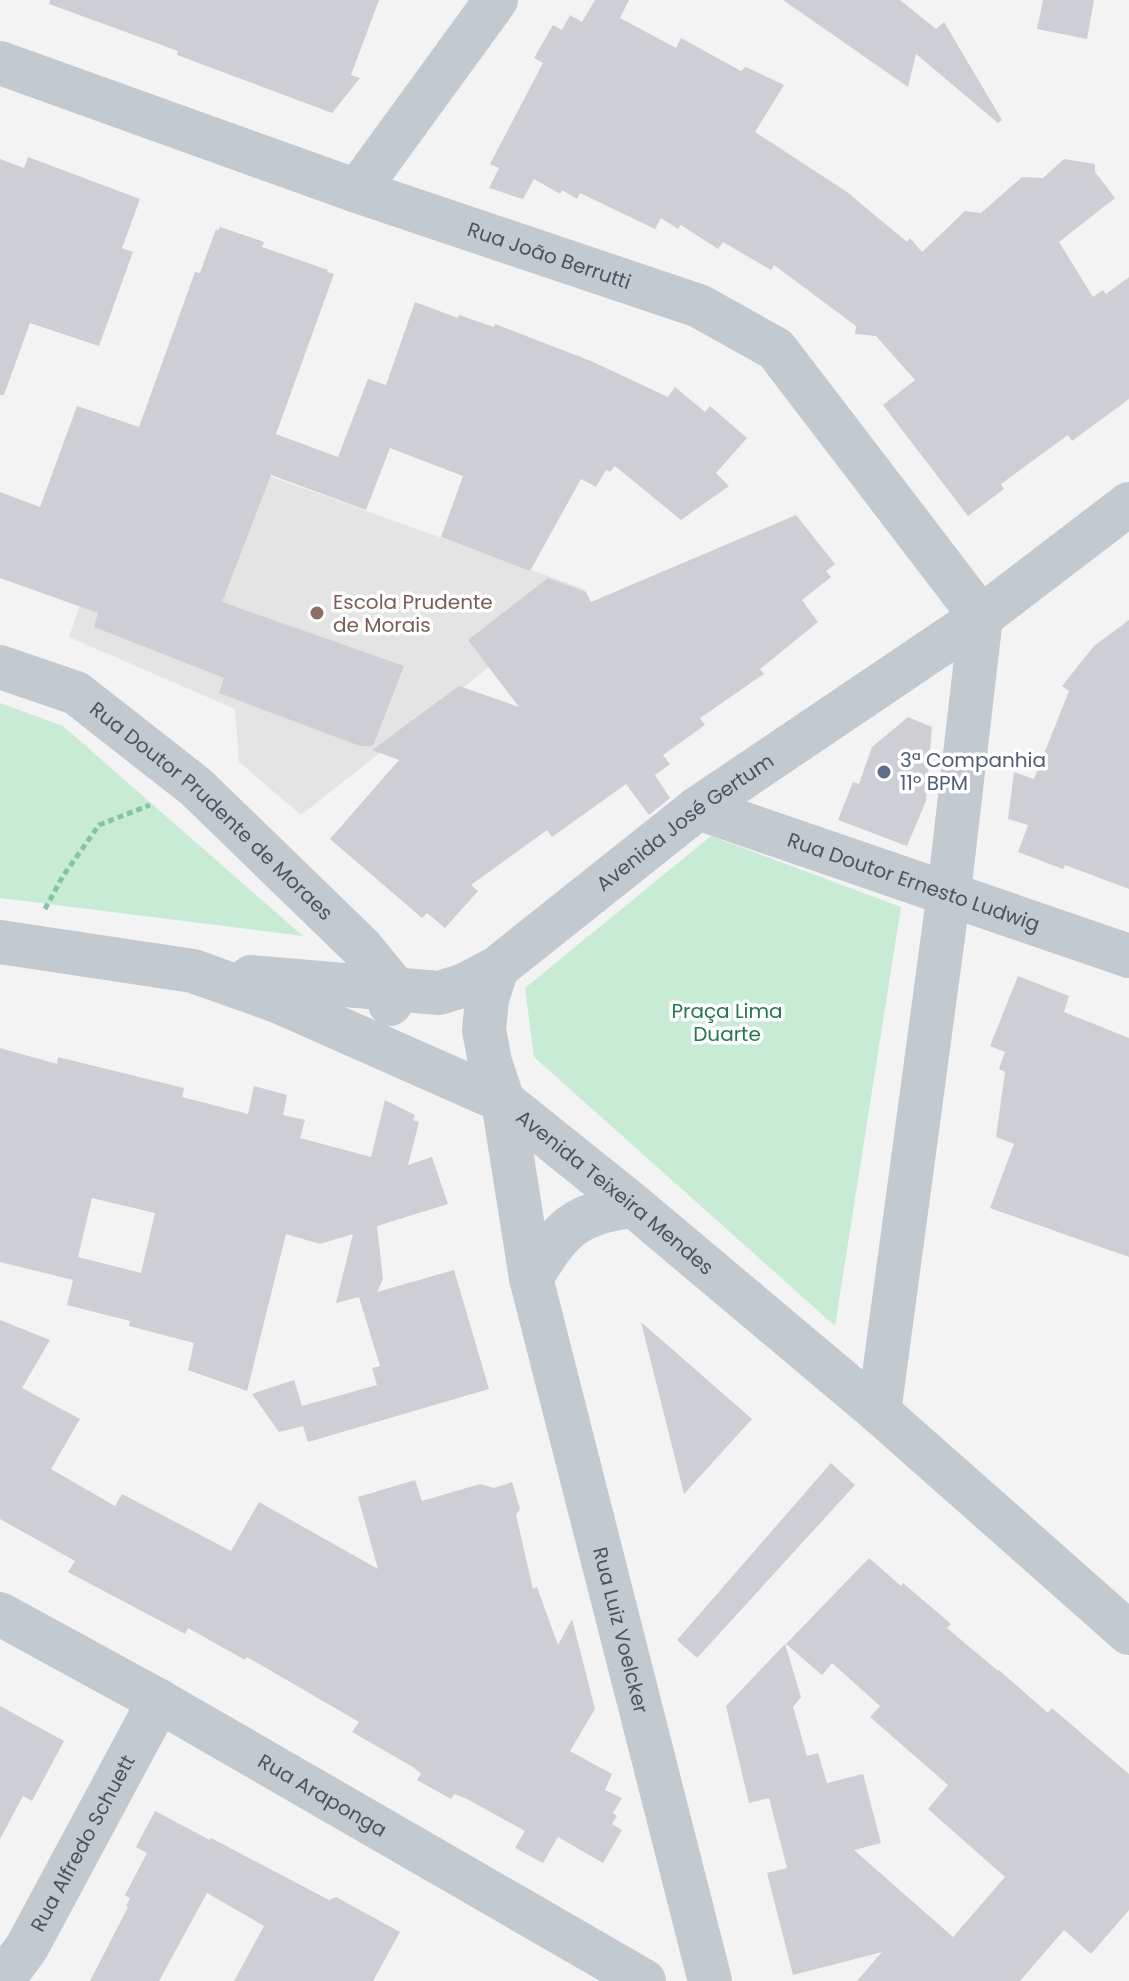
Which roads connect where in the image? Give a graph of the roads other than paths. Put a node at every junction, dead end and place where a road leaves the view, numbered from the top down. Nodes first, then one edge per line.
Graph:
1 (496, 0) edge
2 (0, 63) edge
3 (357, 191) junction
4 (1129, 504) edge
5 (981, 617) junction
6 (0, 667) edge
7 (904, 668) junction
8 (969, 717) junction
9 (698, 808) junction
10 (949, 892) junction
11 (13, 943) edge
12 (1129, 956) edge
13 (497, 968) junction
14 (193, 971) junction
15 (396, 990) junction
16 (277, 1001) junction
17 (503, 1101) junction
18 (634, 1206) junction
19 (531, 1278) junction
20 (879, 1412) junction
21 (0, 1614) edge
22 (1129, 1633) edge
23 (159, 1701) junction
24 (2, 1981) edge
25 (644, 1981) edge
26 (710, 1981) edge

1 - 3 street
2 - 3 street, Rua João Berrutti
3 - 5 street, Rua João Berrutti
4 - 5 street, Avenida José Gertum
5 - 7 street, Avenida José Gertum
5 - 8 street
6 - 15 street, Rua Doutor Prudente de Moraes
7 - 8 street
7 - 9 street, Avenida José Gertum
8 - 10 street
9 - 10 street, Rua Doutor Ernesto Ludwig
9 - 13 street, Avenida José Gertum
10 - 12 street, Rua Doutor Ernesto Ludwig
10 - 20 street
11 - 14 street, Avenida Teixeira Mendes
13 - 15 street, Avenida José Gertum
13 - 17 street, Rua Luiz Voelcker
14 - 15 street, Avenida José Gertum
14 - 16 street, Avenida Teixeira Mendes
15 - 16 street
16 - 17 street, Avenida Teixeira Mendes
17 - 18 street, Avenida Teixeira Mendes
17 - 19 street, Rua Luiz Voelcker
18 - 19 street
18 - 20 street, Avenida Teixeira Mendes
19 - 26 street, Rua Luiz Voelcker
20 - 22 street, Avenida Teixeira Mendes
21 - 23 street, Rua Araponga
23 - 24 street, Rua Alfredo Schuett
23 - 25 street, Rua Araponga

